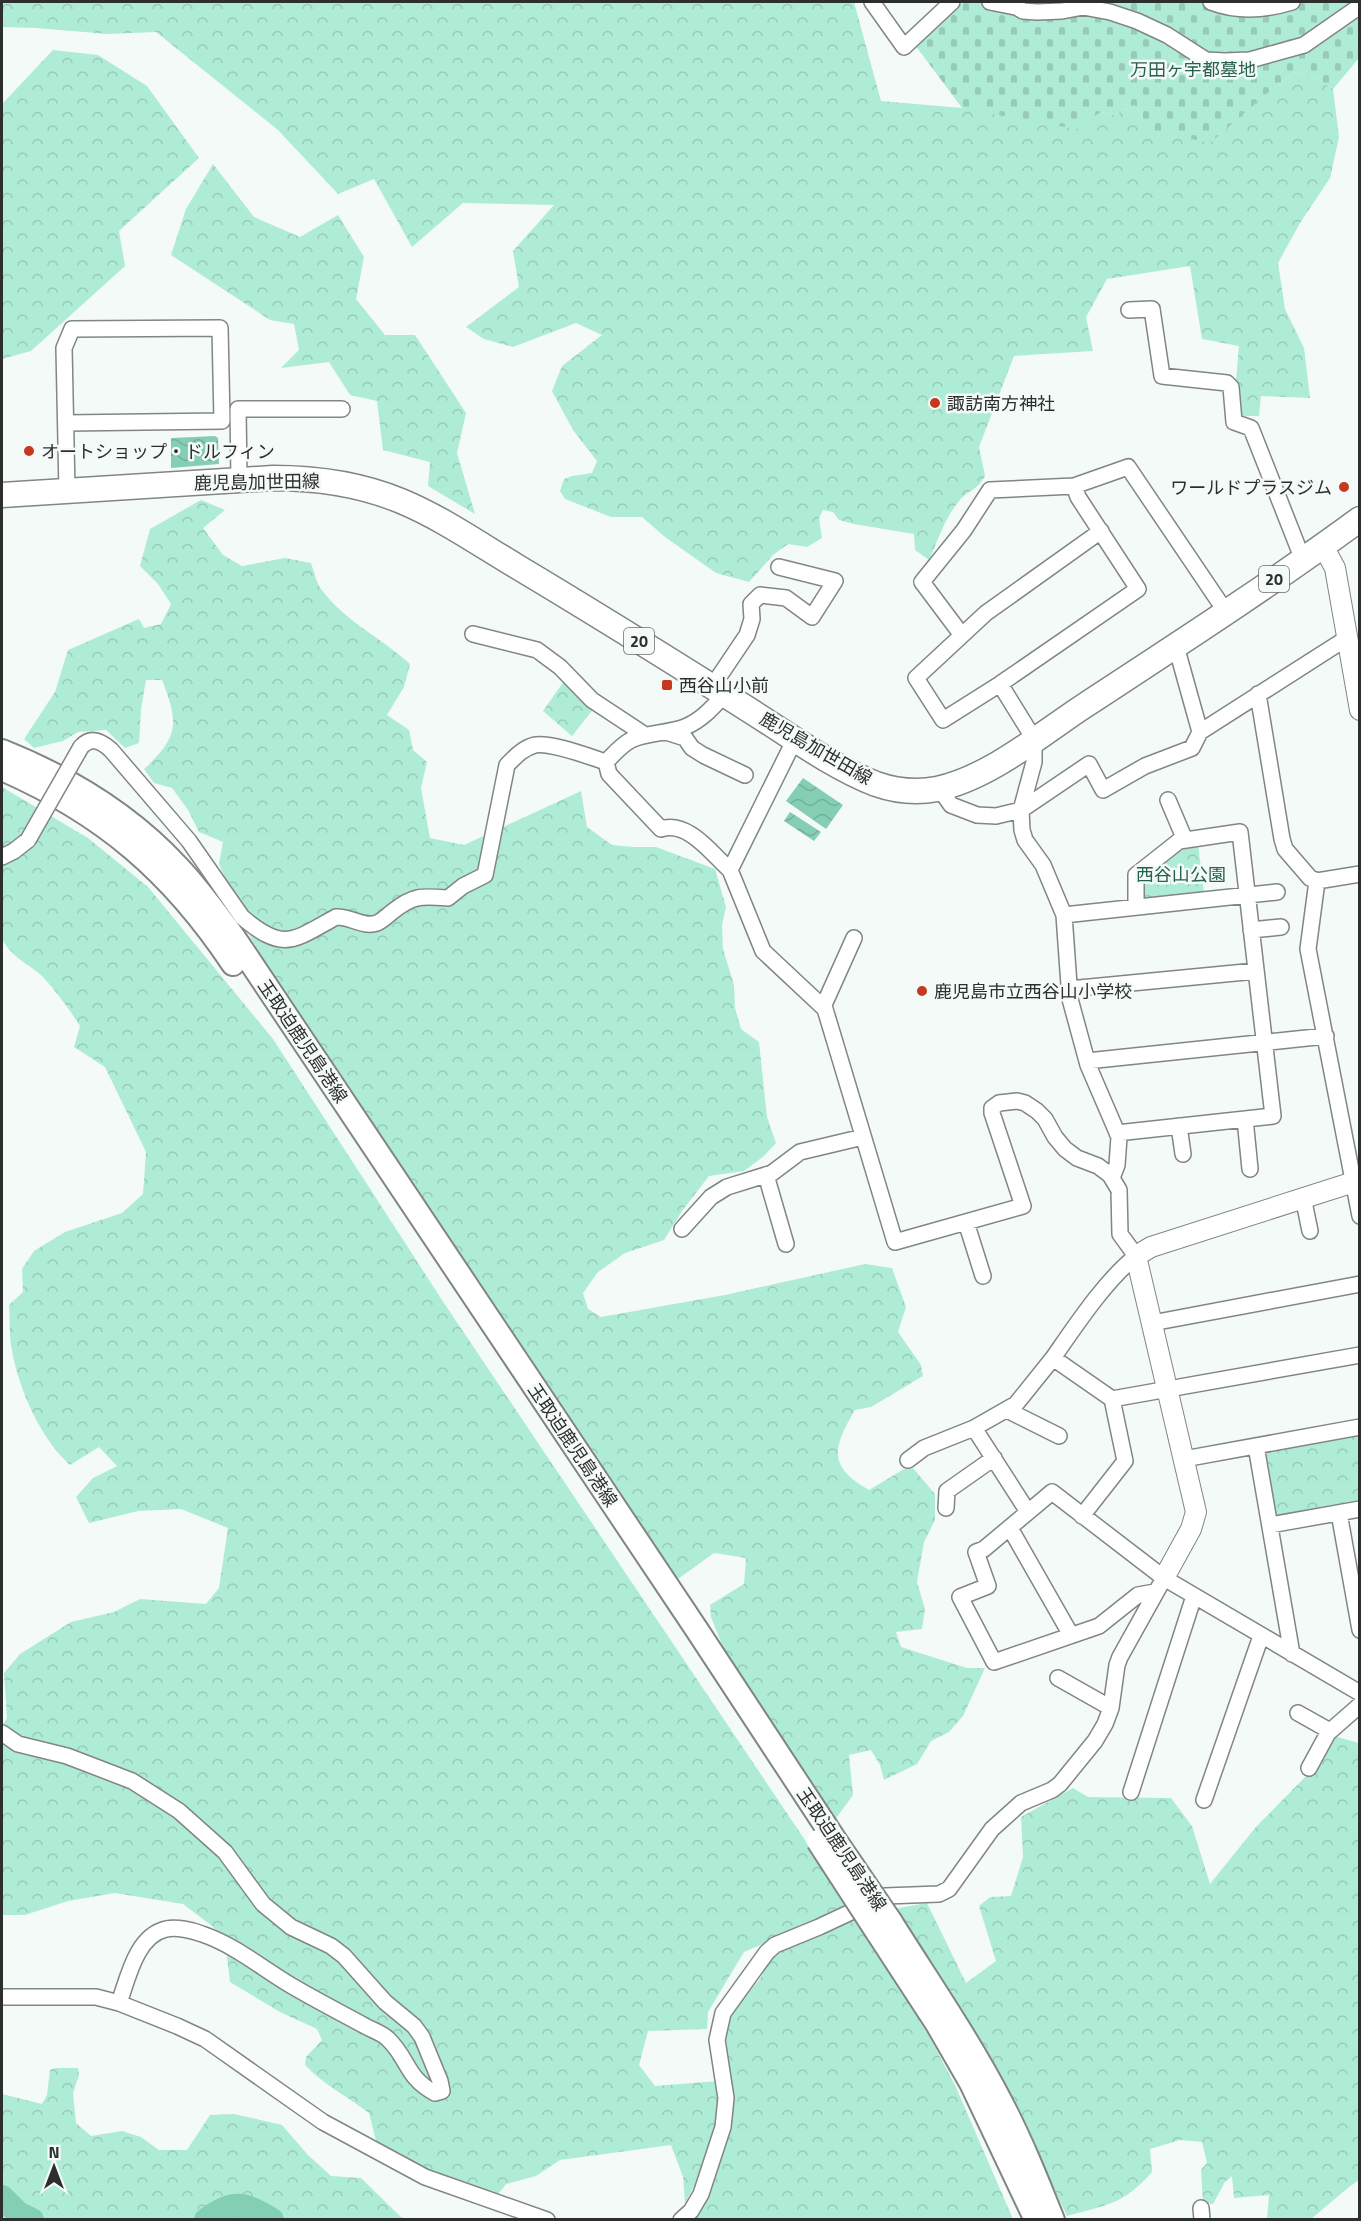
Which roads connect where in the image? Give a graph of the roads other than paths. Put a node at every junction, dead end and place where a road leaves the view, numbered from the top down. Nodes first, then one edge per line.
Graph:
1 (872, 2) edge
2 (952, 2) edge
3 (990, 2) edge
4 (1211, 2) edge
5 (1292, 2) edge
6 (1013, 4) edge
7 (1359, 6) edge
8 (1129, 310) dead end
9 (342, 409) dead end
10 (66, 423) junction
11 (239, 479) junction
12 (1074, 486) junction
13 (67, 491) junction
14 (2, 492) edge
15 (1359, 519) edge
16 (1101, 531) junction
17 (1323, 546) junction
18 (1303, 560) junction
19 (779, 567) dead end
20 (1226, 612) junction
21 (473, 633) dead end
22 (961, 634) junction
23 (1347, 638) junction
24 (1176, 646) junction
25 (1000, 684) junction
26 (719, 690) junction
27 (1258, 694) junction
28 (1359, 710) edge
29 (666, 732) junction
30 (1200, 732) junction
31 (645, 735) junction
32 (795, 738) junction
33 (1034, 739) junction
34 (2, 751) edge
35 (606, 762) junction
36 (2, 769) edge
37 (745, 775) dead end
38 (939, 788) junction
39 (1168, 800) dead end
40 (1021, 810) junction
41 (1185, 840) junction
42 (2, 857) edge
43 (730, 870) junction
44 (1359, 874) edge
45 (1317, 881) junction
46 (1277, 892) dead end
47 (1247, 895) junction
48 (1136, 907) junction
49 (1064, 915) junction
50 (1281, 927) dead end
51 (1251, 930) junction
52 (854, 938) dead end
53 (1256, 971) junction
54 (1069, 989) junction
55 (823, 1007) junction
56 (1326, 1036) junction
57 (1264, 1042) junction
58 (1087, 1061) junction
59 (1245, 1119) junction
60 (1179, 1126) junction
61 (1117, 1133) junction
62 (863, 1137) junction
63 (1183, 1154) dead end
64 (1250, 1169) dead end
65 (766, 1175) junction
66 (1112, 1178) junction
67 (1356, 1180) edge
68 (1304, 1197) junction
69 (1359, 1216) edge
70 (966, 1222) junction
71 (682, 1229) dead end
72 (1310, 1231) dead end
73 (786, 1244) dead end
74 (1136, 1256) junction
75 (983, 1276) dead end
76 (1359, 1284) edge
77 (461, 1292) junction
78 (1152, 1323) junction
79 (1359, 1355) edge
80 (1053, 1358) junction
81 (1167, 1389) junction
82 (1113, 1399) junction
83 (1007, 1410) junction
84 (1359, 1427) edge
85 (974, 1428) junction
86 (1059, 1436) dead end
87 (1256, 1446) junction
88 (994, 1458) junction
89 (1184, 1459) junction
90 (908, 1460) dead end
91 (946, 1508) dead end
92 (1359, 1509) edge
93 (1029, 1512) junction
94 (1339, 1512) junction
95 (1082, 1515) junction
96 (1270, 1525) junction
97 (1010, 1528) junction
98 (1160, 1585) junction
99 (1194, 1596) junction
100 (1359, 1630) edge
101 (1071, 1635) junction
102 (1261, 1636) junction
103 (1292, 1654) junction
104 (1058, 1678) dead end
105 (1359, 1693) edge
106 (1359, 1705) edge
107 (1111, 1708) junction
108 (1298, 1713) dead end
109 (1330, 1731) junction
110 (2, 1734) edge
111 (1309, 1768) dead end
112 (1131, 1792) dead end
113 (1204, 1800) dead end
114 (2, 1996) edge
115 (119, 2003) junction
116 (1024, 2170) junction
117 (547, 2220) edge
118 (681, 2220) edge
119 (1036, 2220) edge
120 (1053, 2220) edge

1 - 2 street
3 - 6 street
4 - 5 street
6 - 7 street
8 - 18 street
9 - 11 street
10 - 10 street
10 - 13 street
11 - 13 main road, 鹿児島加世田線 / 20
11 - 26 main road, 鹿児島加世田線 / 20
12 - 16 street
12 - 20 street
12 - 22 street
13 - 14 main road, 鹿児島加世田線 / 20
15 - 17 main road, 鹿児島加世田線 / 20
16 - 22 street
16 - 25 street
17 - 18 main road, 鹿児島加世田線 / 20
17 - 23 street
18 - 20 main road, 鹿児島加世田線 / 20
19 - 26 street
20 - 24 main road, 鹿児島加世田線 / 20
21 - 31 street
22 - 25 street
23 - 27 street
23 - 28 street
24 - 30 street
24 - 33 main road, 鹿児島加世田線 / 20
25 - 33 street
26 - 29 street
26 - 32 main road, 鹿児島加世田線 / 20
27 - 30 street
27 - 45 street
29 - 31 street
29 - 37 street
30 - 40 street
31 - 35 street
32 - 38 main road, 鹿児島加世田線 / 20
32 - 43 street
33 - 38 main road, 鹿児島加世田線 / 20
33 - 40 street
34 - 77 main road, 玉取迫鹿児島港線
35 - 42 street, bridge
35 - 43 street
36 - 77 main road, 玉取迫鹿児島港線
38 - 40 street
39 - 41 street
40 - 49 street
41 - 47 street
41 - 48 street
43 - 55 street
44 - 45 street
45 - 56 street
46 - 47 street
47 - 48 street
47 - 51 street
48 - 49 street
49 - 54 street
50 - 51 street
51 - 53 street
52 - 55 street
53 - 54 street
53 - 57 street
54 - 58 street
55 - 62 street
56 - 57 street
56 - 67 street
57 - 58 street
57 - 59 street
58 - 61 street
59 - 60 street
59 - 64 street
60 - 61 street
60 - 63 street
61 - 66 street
62 - 65 street
62 - 70 street
65 - 71 street
65 - 73 street
66 - 70 street
66 - 74 street
67 - 68 street
67 - 69 street
68 - 72 street
68 - 74 street
70 - 75 street
74 - 78 street
74 - 80 street
76 - 78 street
77 - 116 main road, 玉取迫鹿児島港線, bridge
78 - 81 street
79 - 81 street
80 - 82 street
80 - 83 street
81 - 82 street
81 - 89 street
82 - 95 street
83 - 85 street
83 - 86 street
84 - 87 street
85 - 88 street
85 - 90 street
87 - 89 street
87 - 96 street
88 - 91 street
88 - 93 street
89 - 98 street
92 - 94 street
93 - 95 street
93 - 97 street
94 - 96 street
94 - 100 street
95 - 98 street
96 - 103 street
97 - 101 street
97 - 101 street
98 - 99 street
98 - 101 street
98 - 107 street
99 - 102 street
99 - 112 street
102 - 103 street
102 - 113 street
103 - 105 street
104 - 107 street
106 - 109 street
107 - 118 street
108 - 109 street
109 - 111 street
110 - 115 street
114 - 115 street
115 - 117 street
116 - 119 main road, 玉取迫鹿児島港線
116 - 120 main road, 玉取迫鹿児島港線

